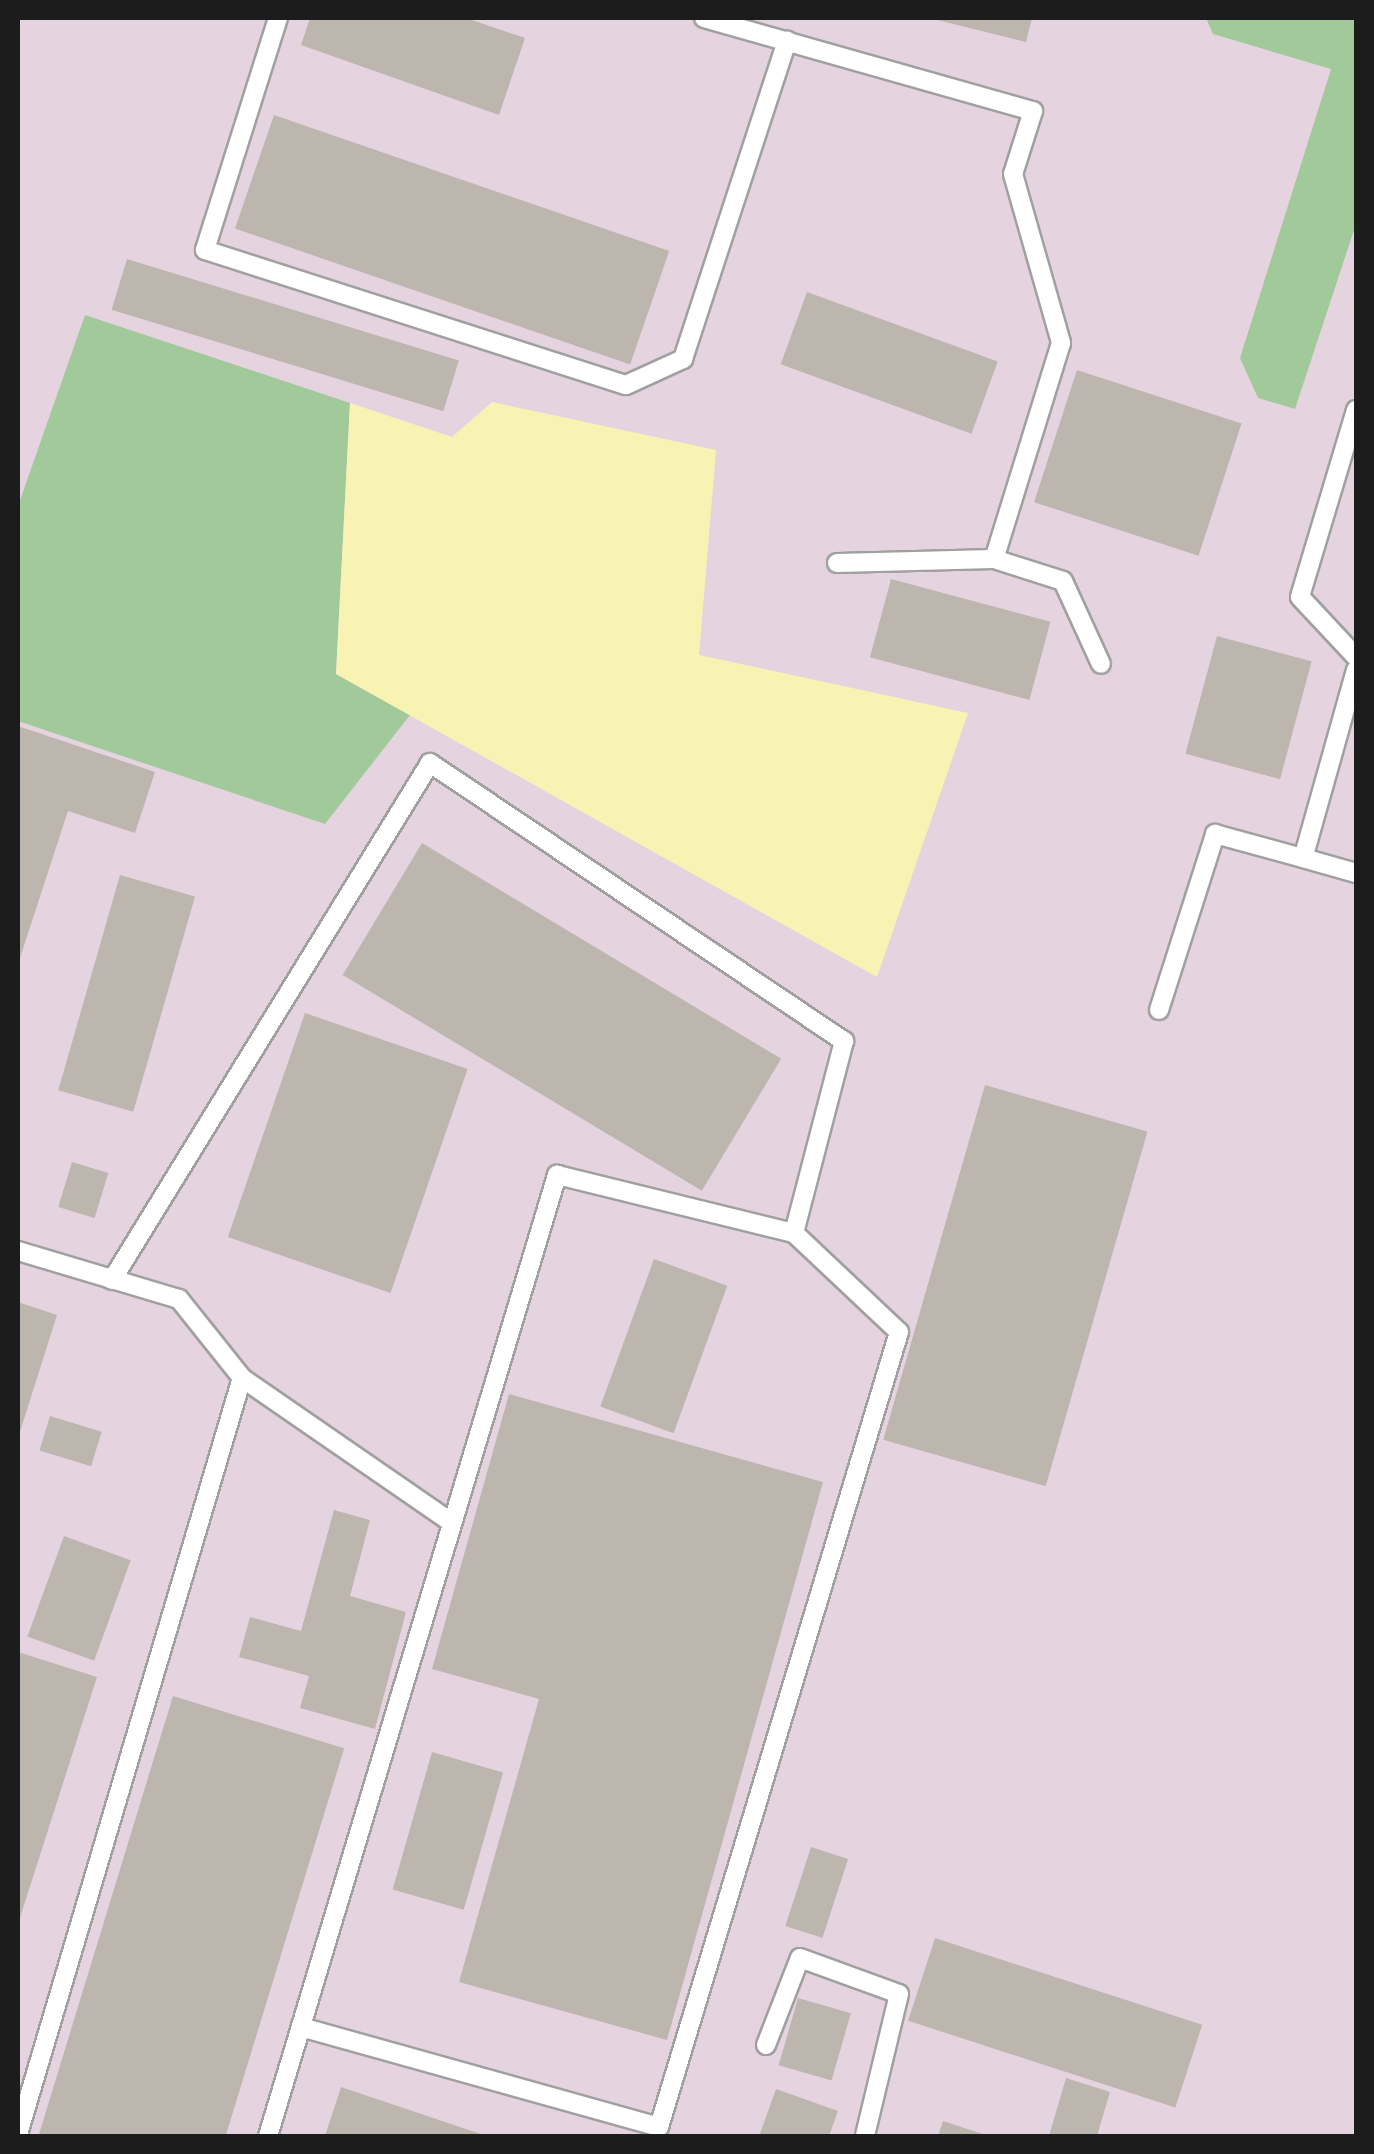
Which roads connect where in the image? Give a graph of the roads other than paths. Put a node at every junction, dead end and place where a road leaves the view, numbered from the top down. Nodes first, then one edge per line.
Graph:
1 (278, 18) edge
2 (704, 18) edge
3 (787, 41) junction
4 (1356, 410) edge
5 (994, 560) junction
6 (837, 563) dead end
7 (1356, 657) edge
8 (1101, 664) dead end
9 (1356, 670) edge
10 (1303, 858) junction
11 (1356, 873) edge
12 (1158, 1010) dead end
13 (794, 1233) junction
14 (18, 1251) edge
15 (112, 1280) junction
16 (242, 1378) junction
17 (452, 1523) junction
18 (301, 2028) junction
19 (766, 2045) dead end
20 (18, 2134) edge
21 (268, 2136) edge
22 (865, 2136) edge

1 - 3 lane
2 - 3 lane
3 - 5 lane
4 - 7 lane
5 - 6 lane
5 - 8 lane
9 - 10 lane
10 - 11 lane
10 - 12 lane
13 - 15 lane
13 - 17 lane
13 - 18 lane
14 - 15 lane
15 - 16 lane
16 - 17 lane
16 - 20 lane
17 - 18 lane
18 - 21 lane
19 - 22 lane

